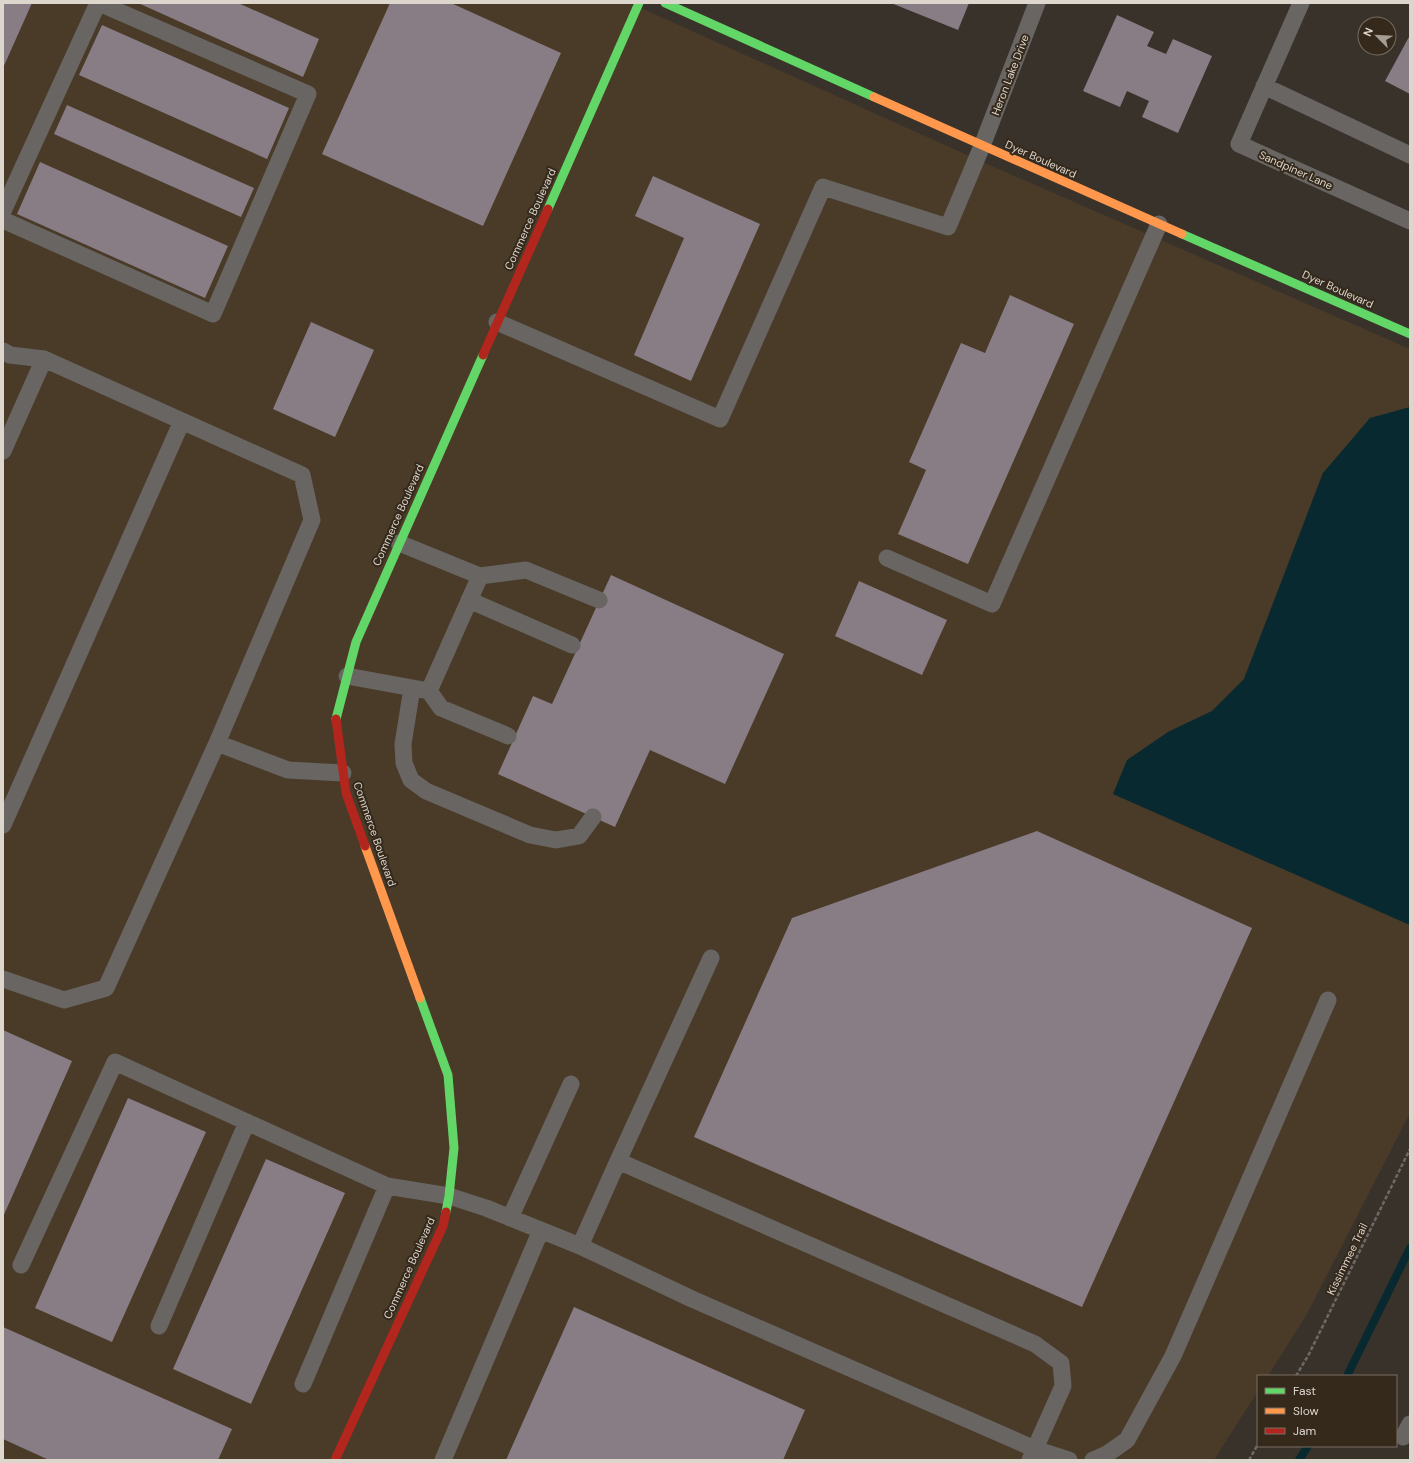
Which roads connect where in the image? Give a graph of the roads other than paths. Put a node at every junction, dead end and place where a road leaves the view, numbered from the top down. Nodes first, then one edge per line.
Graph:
1 (99, 3) edge
2 (639, 3) edge
3 (665, 3) edge
4 (1037, 3) edge
5 (1301, 3) edge
6 (1264, 86) junction
7 (982, 146) junction
8 (1410, 155) edge
9 (3, 211) edge
10 (3, 220) edge
11 (1410, 221) edge
12 (1159, 224) junction
13 (497, 322) junction
14 (1410, 334) edge
15 (3, 351) edge
16 (44, 358) junction
17 (182, 421) junction
18 (3, 451) edge
19 (399, 543) junction
20 (887, 558) dead end
21 (480, 576) junction
22 (469, 600) junction
23 (599, 600) dead end
24 (572, 644) dead end
25 (347, 676) junction
26 (421, 690) junction
27 (508, 736) dead end
28 (217, 743) junction
29 (343, 773) junction
30 (593, 817) dead end
31 (3, 825) edge
32 (711, 958) dead end
33 (3, 979) edge
34 (1328, 1000) dead end
35 (571, 1084) dead end
36 (247, 1122) junction
37 (618, 1161) junction
38 (387, 1186) junction
39 (450, 1196) junction
40 (510, 1218) junction
41 (541, 1230) junction
42 (580, 1246) junction
43 (21, 1265) dead end
44 (159, 1326) dead end
45 (303, 1384) dead end
46 (1032, 1454) edge
47 (335, 1460) edge
48 (443, 1460) edge
49 (1069, 1460) edge
50 (1093, 1460) edge

1 - 9 lane
1 - 10 lane
2 - 13 street, Commerce Boulevard
3 - 7 street, Dyer Boulevard
4 - 7 lane, Heron Lake Drive
5 - 6 lane, Sandpiner Lane
6 - 8 lane
6 - 11 lane, Sandpiner Lane
7 - 12 street, Dyer Boulevard
7 - 13 lane, Heron Lake Drive
12 - 14 street, Dyer Boulevard
12 - 20 lane
13 - 19 street, Commerce Boulevard
15 - 16 lane
16 - 17 lane
16 - 18 lane
17 - 28 lane
17 - 31 lane
19 - 21 lane
19 - 25 street, Commerce Boulevard
21 - 22 lane
21 - 23 lane
22 - 24 lane
22 - 26 lane
25 - 26 lane
25 - 29 street, Commerce Boulevard
26 - 27 lane
26 - 30 lane
28 - 29 lane
28 - 33 lane
29 - 39 street, Commerce Boulevard
32 - 37 lane
34 - 50 lane
35 - 40 lane
36 - 38 lane
36 - 43 lane
36 - 44 lane
37 - 42 lane
37 - 46 lane
38 - 39 lane
38 - 45 lane
39 - 40 lane
39 - 47 street, Commerce Boulevard
40 - 41 lane
41 - 42 lane
41 - 48 lane
42 - 46 lane
46 - 49 lane

